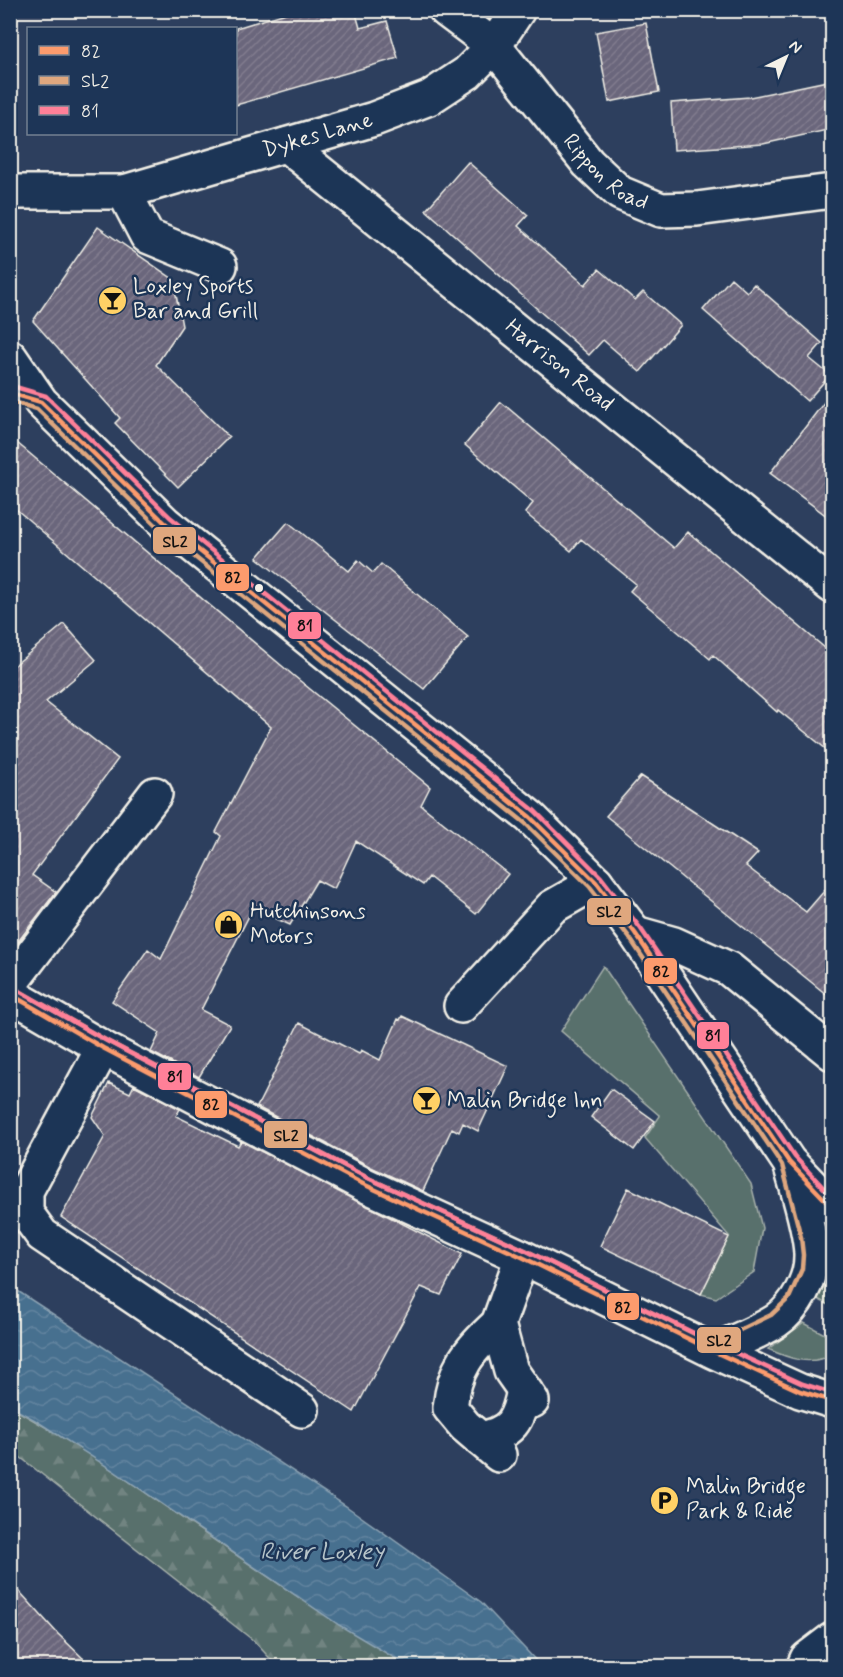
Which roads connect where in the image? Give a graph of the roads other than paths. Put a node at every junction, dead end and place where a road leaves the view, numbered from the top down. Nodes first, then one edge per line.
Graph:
1 (446, 10) edge
2 (518, 10) edge
3 (494, 46) junction
4 (286, 145) junction
5 (832, 191) edge
6 (10, 192) edge
7 (124, 192) junction
8 (220, 266) dead end
9 (10, 357) edge
10 (10, 393) edge
11 (41, 402) junction
12 (832, 586) edge
13 (155, 794) dead end
14 (596, 882) junction
15 (635, 933) junction
16 (10, 984) edge
17 (10, 994) edge
18 (461, 1006) dead end
19 (103, 1048) junction
20 (832, 1053) edge
21 (789, 1162) junction
22 (832, 1207) edge
23 (522, 1257) junction
24 (498, 1324) junction
25 (713, 1351) junction
26 (832, 1382) edge
27 (800, 1391) junction
28 (832, 1401) edge
29 (302, 1410) dead end
30 (832, 1640) edge
31 (804, 1666) edge

1 - 3 main road, Rippon Road
2 - 3 main road, Dykes Lane
3 - 4 main road, Dykes Lane
3 - 5 main road, Rippon Road
4 - 7 main road, Dykes Lane
4 - 12 main road, Harrison Road
6 - 7 main road, Dykes Lane
7 - 8 main road
9 - 11 main road
10 - 11 main road
11 - 14 main road
13 - 16 main road
14 - 15 main road
14 - 18 main road
15 - 20 main road
15 - 21 main road
17 - 19 main road
19 - 23 main road
19 - 29 main road
21 - 22 main road
21 - 25 main road
23 - 24 main road
23 - 25 main road
24 - 24 main road
25 - 27 main road
26 - 27 main road
27 - 28 main road
30 - 31 main road

